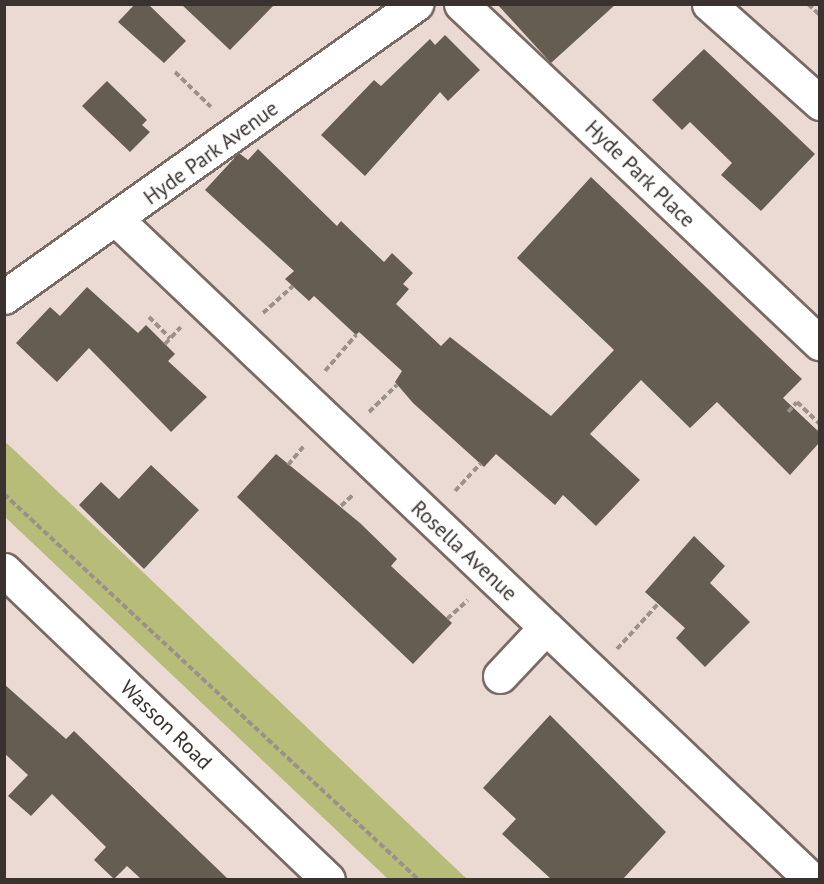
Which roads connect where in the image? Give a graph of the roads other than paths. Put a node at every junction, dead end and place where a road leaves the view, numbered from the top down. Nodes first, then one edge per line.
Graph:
1 (416, 4) edge
2 (460, 4) edge
3 (709, 4) edge
4 (819, 104) edge
5 (118, 221) junction
6 (4, 297) edge
7 (819, 344) edge
8 (4, 570) edge
9 (546, 627) junction
10 (500, 675) dead end
11 (328, 879) edge
12 (812, 879) edge

1 - 5 street, Hyde Park Avenue
2 - 7 street, Hyde Park Place
3 - 4 street
5 - 6 street, Hyde Park Avenue
5 - 9 street, Rosella Avenue
8 - 11 street, Wasson Road
9 - 10 street
9 - 12 street, Rosella Avenue

